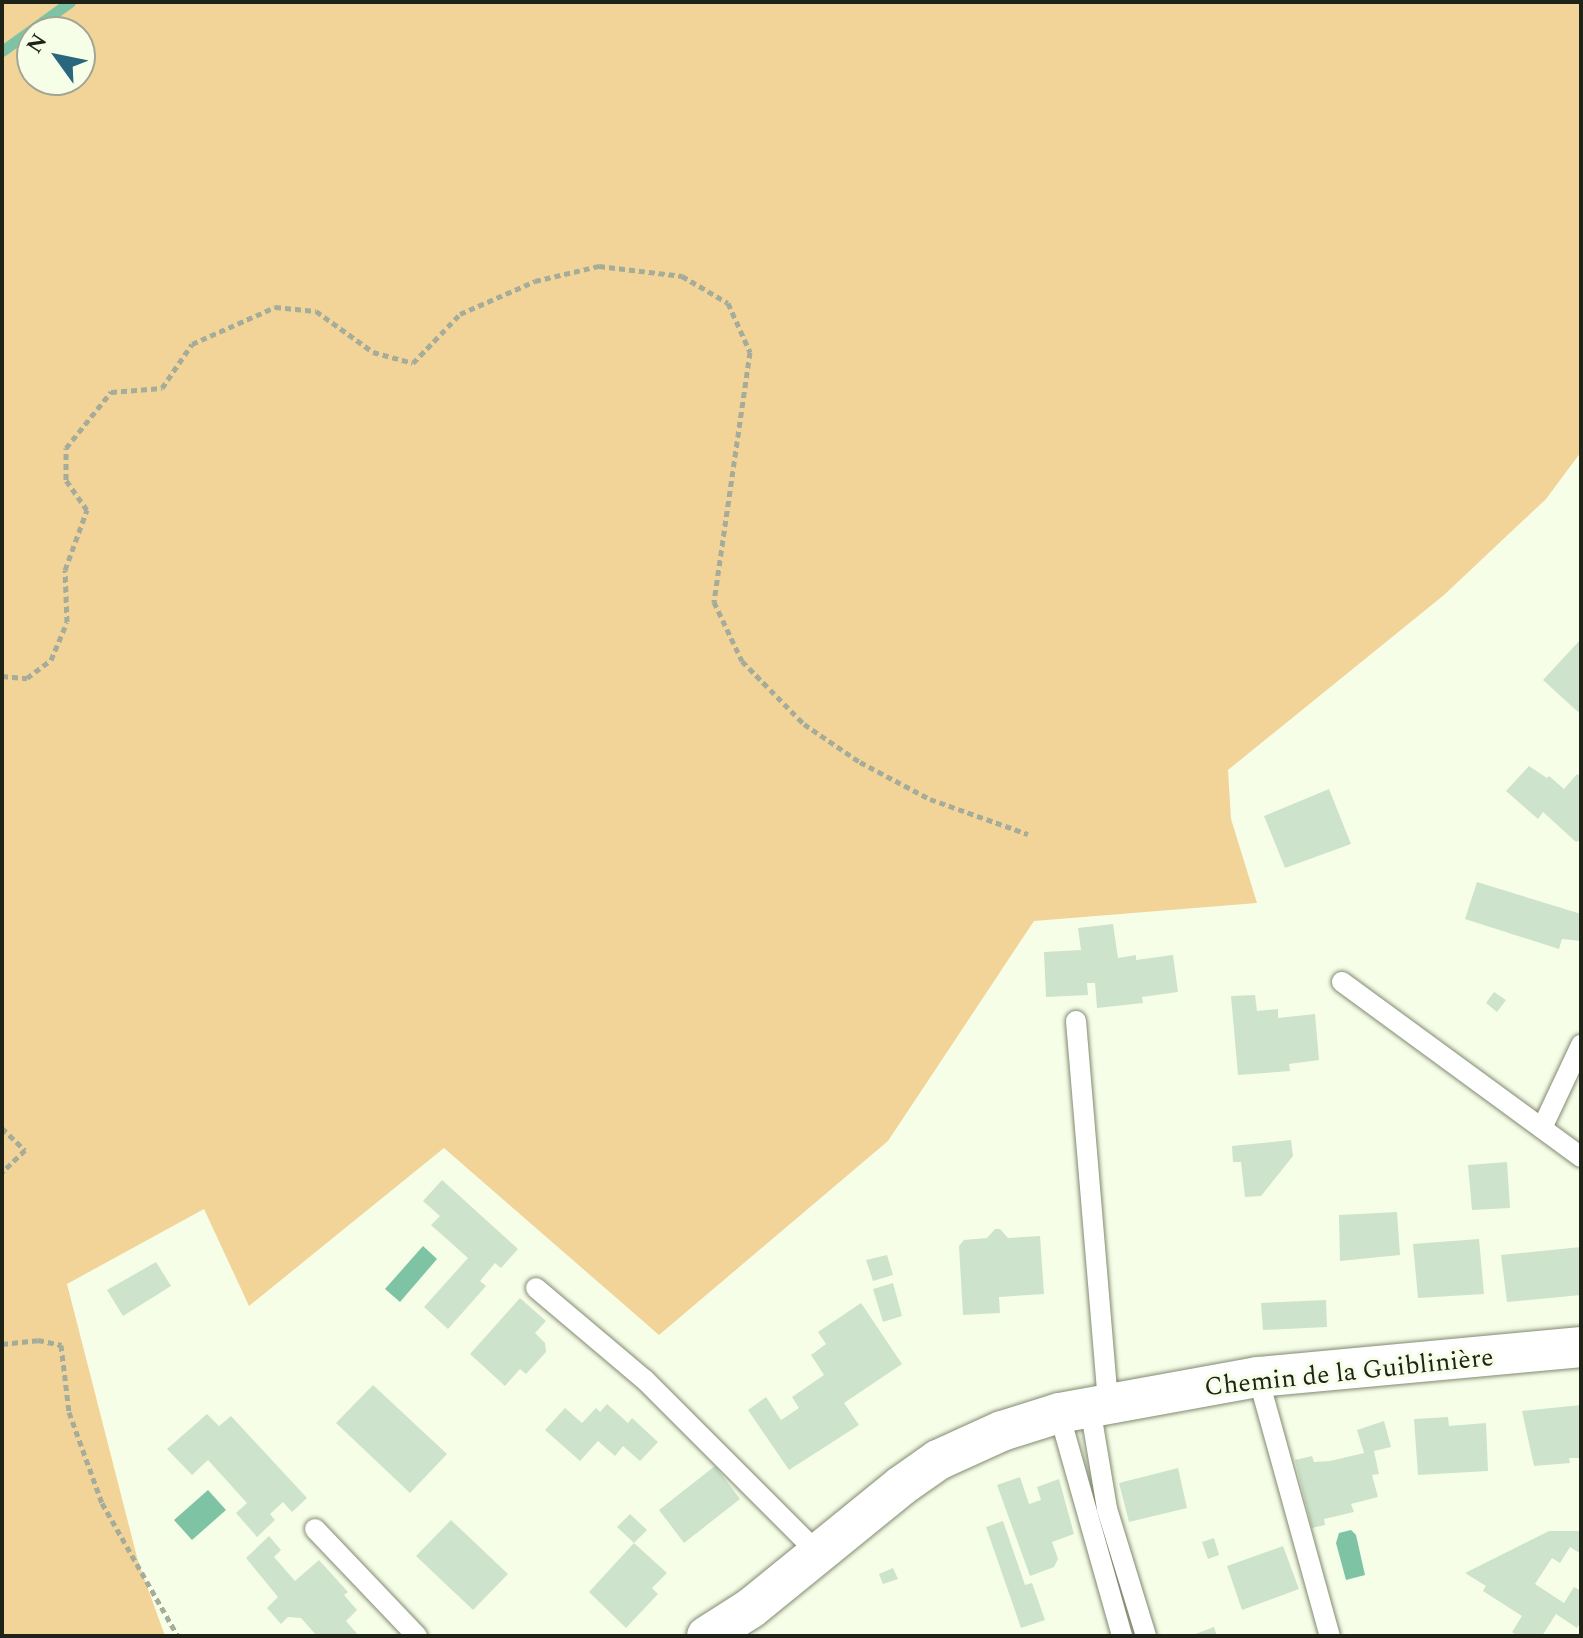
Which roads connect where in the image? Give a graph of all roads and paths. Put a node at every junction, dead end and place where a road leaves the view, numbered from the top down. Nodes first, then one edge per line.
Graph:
1 (2, 676) edge
2 (1028, 834) dead end
3 (1342, 982) dead end
4 (1076, 1021) dead end
5 (1581, 1045) edge
6 (2, 1128) edge
7 (1542, 1128) junction
8 (1581, 1157) edge
9 (2, 1172) edge
10 (536, 1288) dead end
11 (2, 1344) edge
12 (1581, 1347) edge
13 (1258, 1377) junction
14 (1086, 1408) junction
15 (315, 1529) dead end
16 (818, 1553) junction
17 (758, 1622) edge
18 (178, 1636) edge
19 (417, 1636) edge
20 (707, 1636) edge
21 (1122, 1636) edge
22 (1146, 1636) edge
23 (1330, 1636) edge

1 - 2 path
3 - 7 lane
4 - 14 lane
5 - 7 lane
6 - 9 path
7 - 8 lane
10 - 16 lane
11 - 18 path
12 - 13 street, Chemin de la Guiblinière
13 - 14 street, Chemin de la Guiblinière
13 - 23 lane
14 - 16 street, Chemin de la Guiblinière
14 - 21 lane
14 - 22 lane
15 - 19 lane
16 - 17 street, Chemin de la Guiblinière
17 - 20 street, Chemin de la Guiblinière

